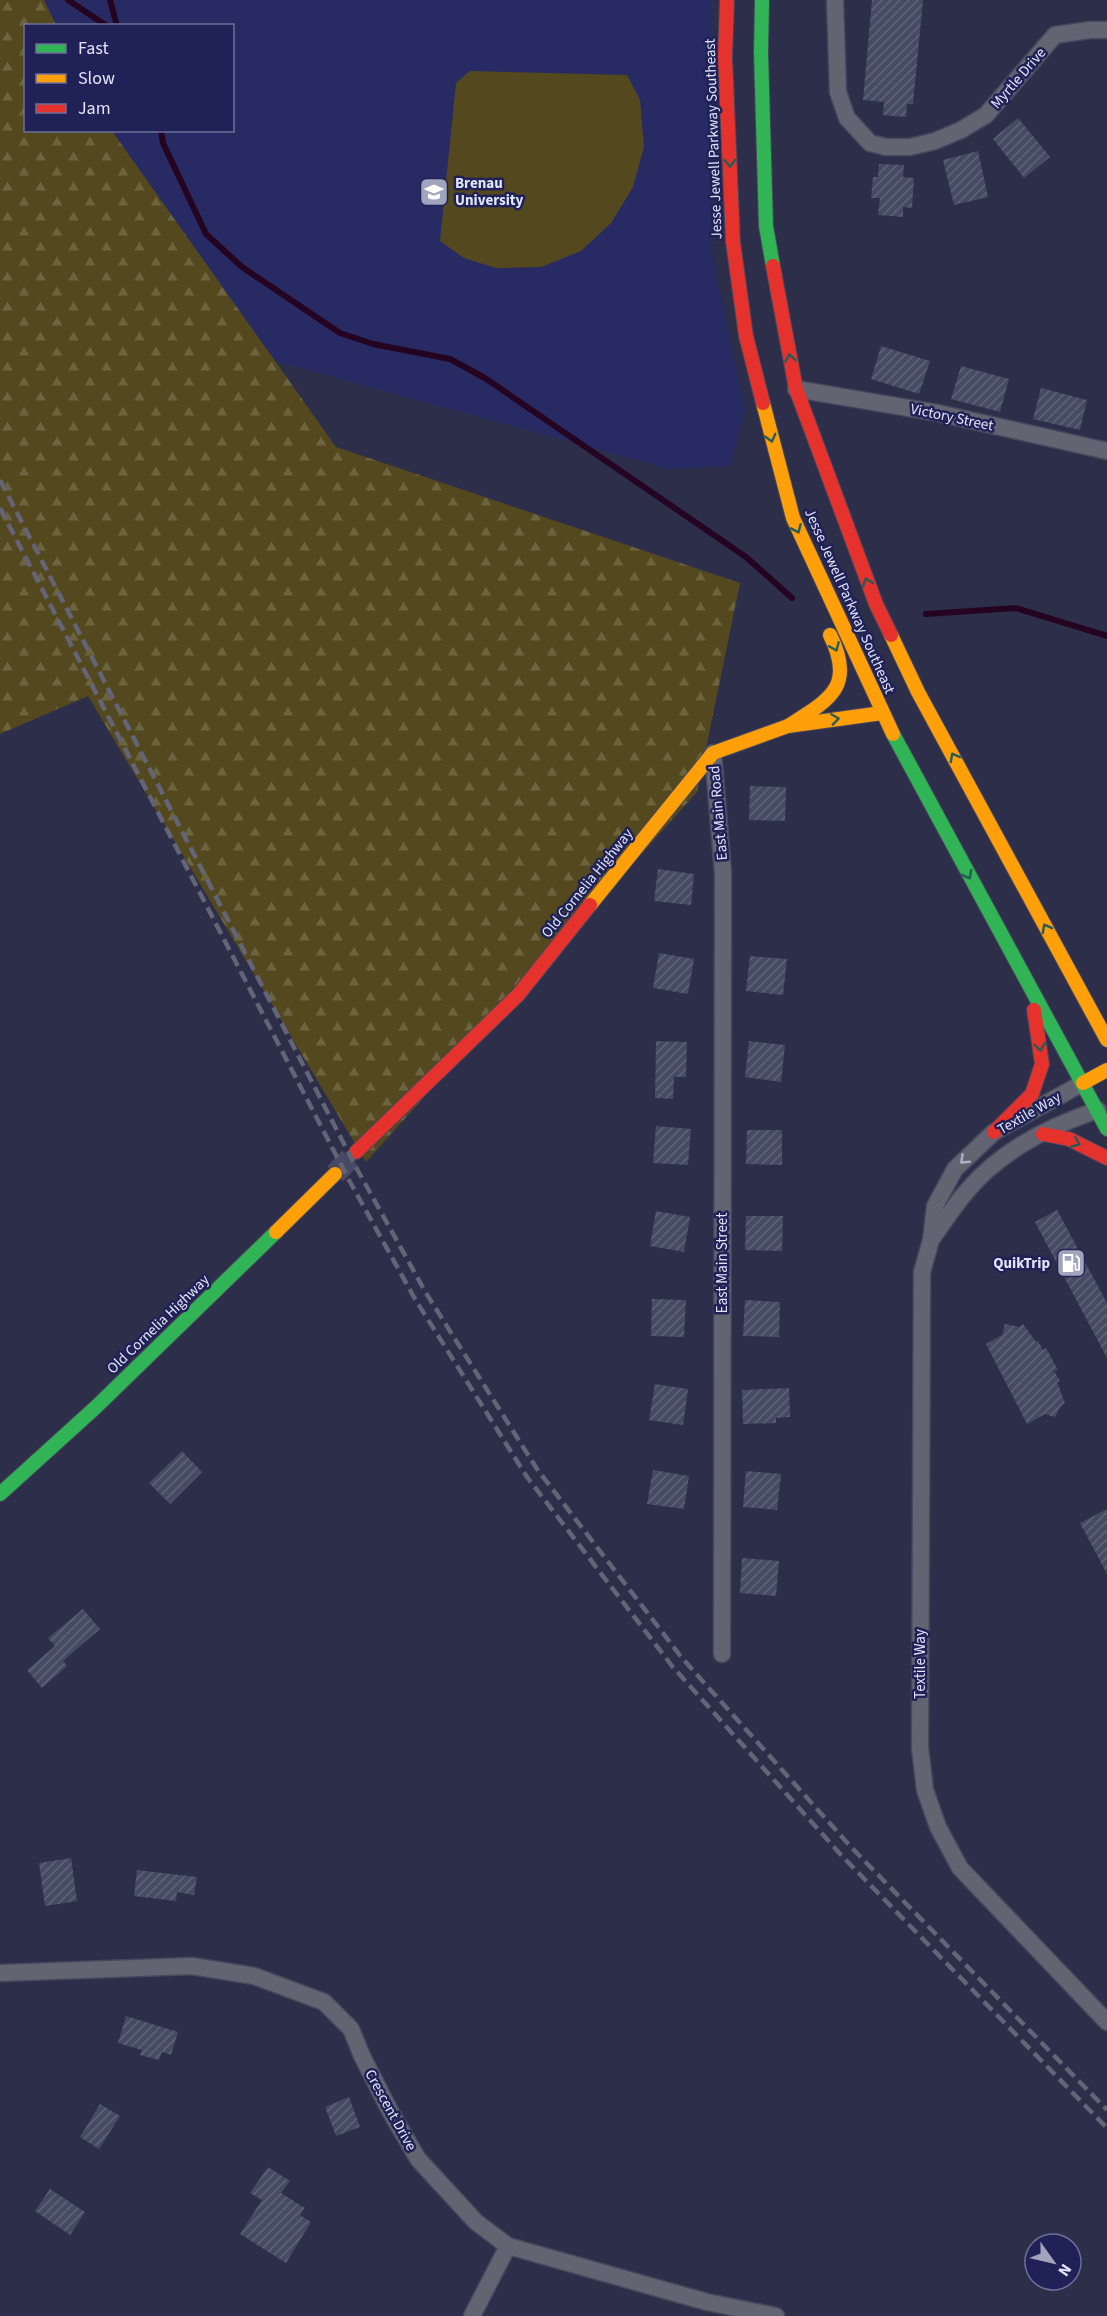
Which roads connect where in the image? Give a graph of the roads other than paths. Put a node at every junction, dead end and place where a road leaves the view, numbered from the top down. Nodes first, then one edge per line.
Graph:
1 (727, 0) edge
2 (762, 0) edge
3 (835, 0) edge
4 (1107, 30) edge
5 (796, 389) junction
6 (1107, 451) edge
7 (816, 572) junction
8 (815, 600) dead end
9 (823, 618) dead end
10 (882, 713) junction
11 (788, 726) junction
12 (713, 753) junction
13 (723, 873) joint
14 (1074, 980) junction
15 (1030, 989) junction
16 (1099, 998) dead end
17 (1107, 1040) edge
18 (1107, 1070) edge
19 (1083, 1083) junction
20 (1103, 1108) edge
21 (1107, 1129) edge
22 (994, 1132) junction
23 (1043, 1134) junction
24 (356, 1152) tunnel mouth
25 (1107, 1158) edge
26 (335, 1174) tunnel mouth
27 (931, 1240) junction
28 (0, 1494) edge
29 (722, 1654) dead end
30 (0, 1973) edge
31 (1107, 2022) edge
32 (508, 2246) junction
33 (472, 2316) edge
34 (776, 2316) edge

1 -> 7 main road, Jesse Jewell Parkway Southeast
5 -> 2 main road, Jesse Jewell Parkway Southeast
3 - 4 street, Myrtle Drive
5 - 6 street, Victory Street
14 -> 5 main road, Jesse Jewell Parkway Southeast
7 - 8 main road
7 - 10 main road, Jesse Jewell Parkway Southeast
9 -> 11 main road
11 -> 10 main road
10 -> 15 main road, Jesse Jewell Parkway Southeast
11 - 12 main road
12 - 13 street, East Main Road
12 - 24 main road, Old Cornelia Highway
13 - 29 street, East Main Street
14 - 16 main road
14 - 17 main road, Jesse Jewell Parkway Southeast
15 - 19 main road, Jesse Jewell Parkway Southeast
15 -> 22 main road
18 - 19 main road
19 - 20 main road, Jesse Jewell Parkway Southeast
19 - 22 street, Textile Way
20 - 21 main road, Jesse Jewell Parkway Southeast
20 - 23 street, Textile Way
22 -> 27 street, Textile Way
23 -> 25 main road
23 - 27 street, Textile Way
26 - 28 main road, Old Cornelia Highway
27 - 31 street, Textile Way
30 - 32 street, Crescent Drive
32 - 33 street
32 - 34 street, Crescent Drive

